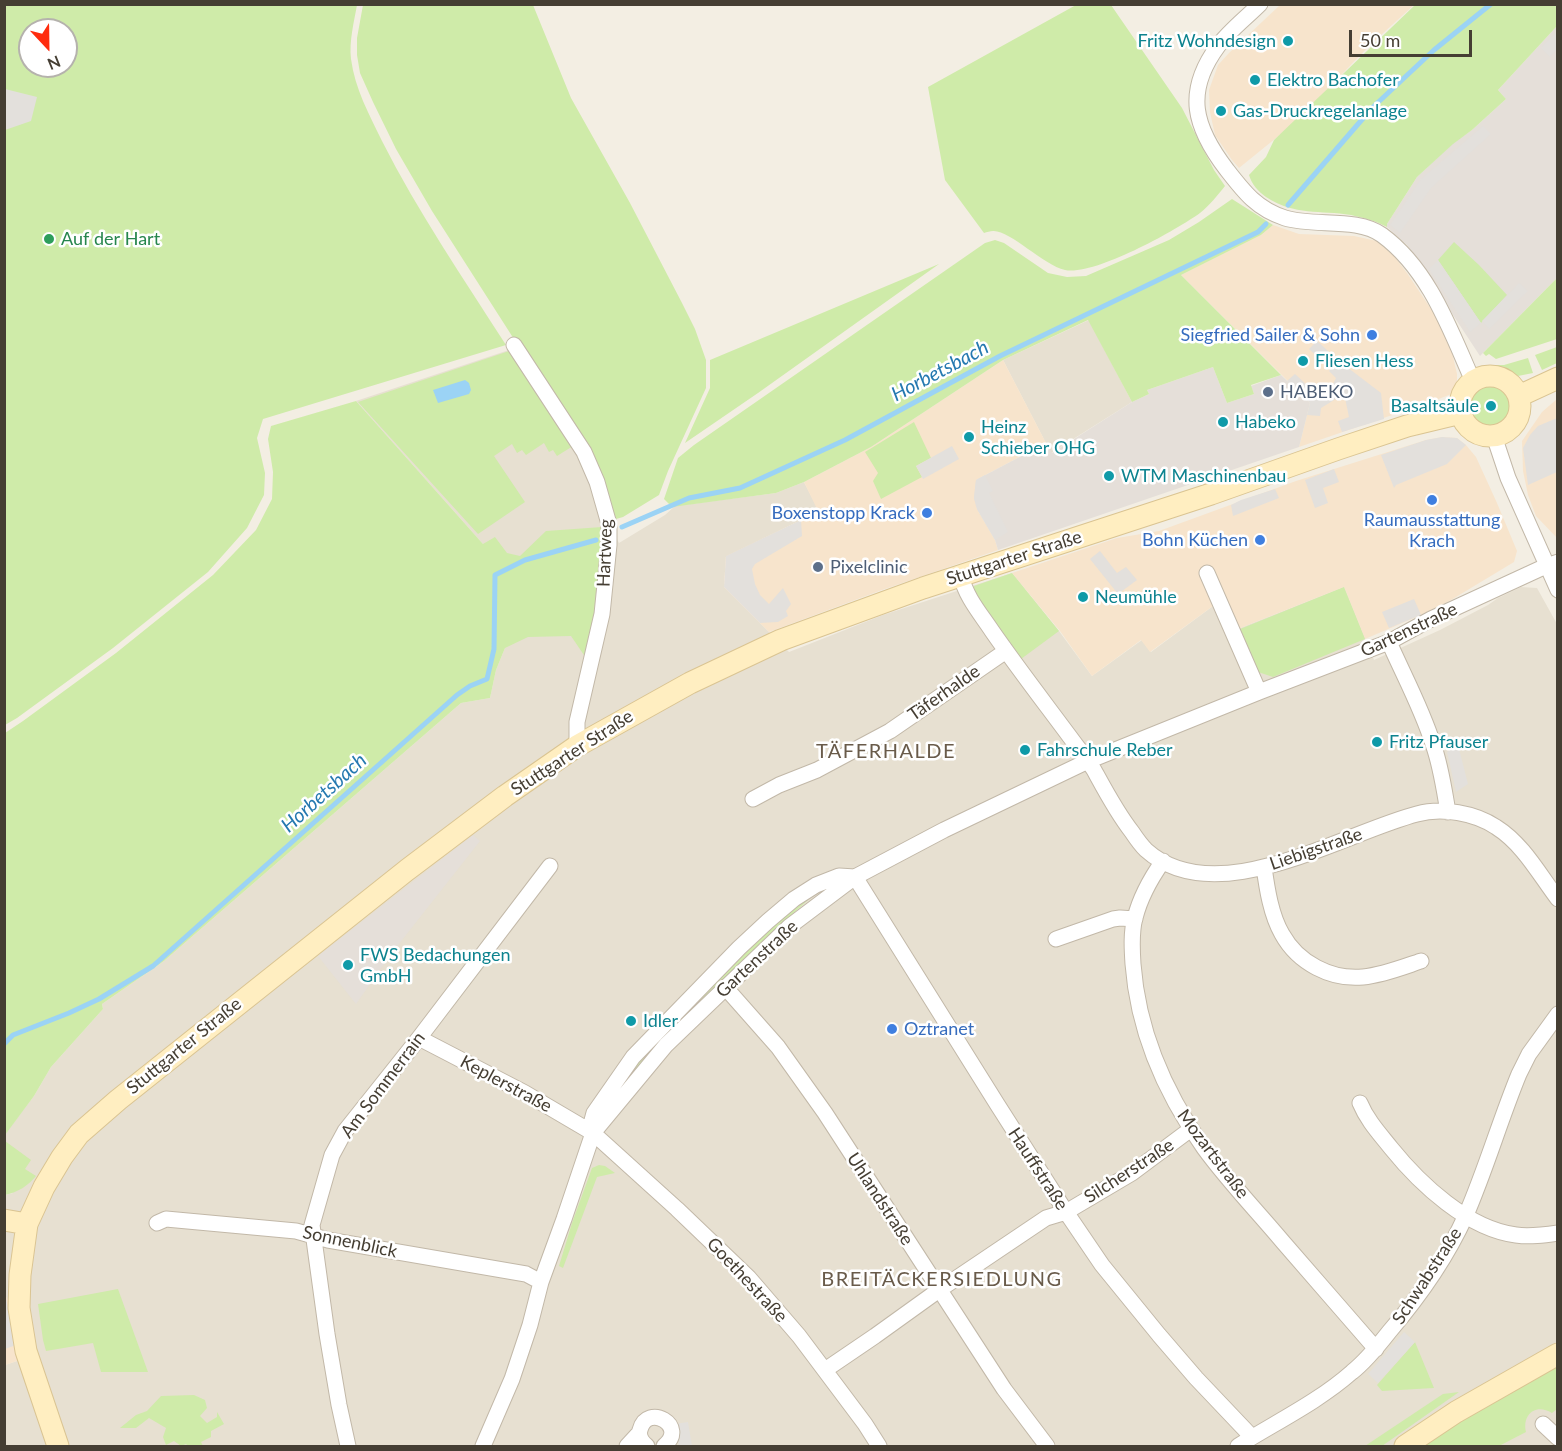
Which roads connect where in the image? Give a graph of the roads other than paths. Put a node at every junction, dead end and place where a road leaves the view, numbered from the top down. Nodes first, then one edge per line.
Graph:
1 (1260, 4) edge
2 (514, 345) dead end
3 (1557, 378) edge
4 (1474, 380) junction
5 (1519, 396) junction
6 (1461, 413) junction
7 (1494, 436) junction
8 (1552, 564) edge
9 (1207, 573) dead end
10 (961, 576) junction
11 (1557, 590) edge
12 (1389, 642) junction
13 (1006, 651) junction
14 (1259, 692) junction
15 (577, 746) junction
16 (1088, 761) junction
17 (753, 799) dead end
18 (1448, 812) junction
19 (1163, 861) junction
20 (550, 866) dead end
21 (1264, 867) junction
22 (855, 877) junction
23 (1557, 899) edge
24 (1135, 919) junction
25 (1056, 939) dead end
26 (1422, 962) dead end
27 (725, 987) junction
28 (1557, 1014) edge
29 (419, 1038) junction
30 (1359, 1103) dead end
31 (1191, 1129) junction
32 (593, 1133) junction
33 (1066, 1212) junction
34 (1466, 1215) junction
35 (4, 1220) edge
36 (157, 1223) dead end
37 (27, 1224) junction
38 (1557, 1233) edge
39 (313, 1235) junction
40 (541, 1282) junction
41 (939, 1290) junction
42 (1376, 1349) junction
43 (1557, 1354) edge
44 (825, 1370) junction
45 (1543, 1424) dead end
46 (1252, 1437) junction
47 (1557, 1438) edge
48 (643, 1440) edge
49 (58, 1446) edge
50 (348, 1446) edge
51 (483, 1446) edge
52 (627, 1446) edge
53 (664, 1446) edge
54 (879, 1446) edge
55 (1047, 1446) edge
56 (1238, 1446) edge
57 (1405, 1446) edge

1 - 4 street
2 - 15 street, Hartweg
3 - 5 street
4 - 5 street
4 - 6 street
5 - 7 street
6 - 7 street
6 - 10 street, Stuttgarter Straße
7 - 8 street
8 - 11 street
8 - 12 street, Gartenstraße
9 - 14 street
10 - 13 street
10 - 15 street, Stuttgarter Straße
12 - 14 street, Gartenstraße
12 - 18 street
13 - 16 street
13 - 17 street, Täferhalde
14 - 16 street, Gartenstraße
15 - 37 street, Stuttgarter Straße
16 - 19 street, Liebigstraße
16 - 22 street, Gartenstraße
18 - 21 street, Liebigstraße
18 - 23 street, Liebigstraße
19 - 21 street, Liebigstraße
19 - 24 street, Mozartstraße
20 - 29 street, Am Sommerrain
21 - 26 street
22 - 27 street, Gartenstraße
22 - 32 street
22 - 33 street, Hauffstraße
24 - 25 street
24 - 31 street, Mozartstraße
27 - 32 street, Gartenstraße
27 - 41 street, Uhlandstraße
28 - 34 street, Schwabstraße
29 - 32 street, Keplerstraße
29 - 39 street, Am Sommerrain
30 - 34 street
31 - 33 street, Silcherstraße
31 - 42 street, Mozartstraße
32 - 40 street, Gartenstraße
32 - 44 street, Goethestraße
33 - 41 street, Silcherstraße
33 - 46 street, Hauffstraße
34 - 38 street
34 - 42 street, Schwabstraße
35 - 37 street
36 - 39 street, Sonnenblick
37 - 49 street, Stuttgarter Straße
39 - 40 street, Sonnenblick
39 - 50 street, Am Sommerrain
40 - 51 street, Gartenstraße
41 - 44 street, Silcherstraße
41 - 55 street, Uhlandstraße
42 - 46 street, Schwabstraße
43 - 57 street
44 - 54 street, Goethestraße
45 - 47 street
46 - 56 street, Schwabstraße
48 - 52 street
48 - 53 street

